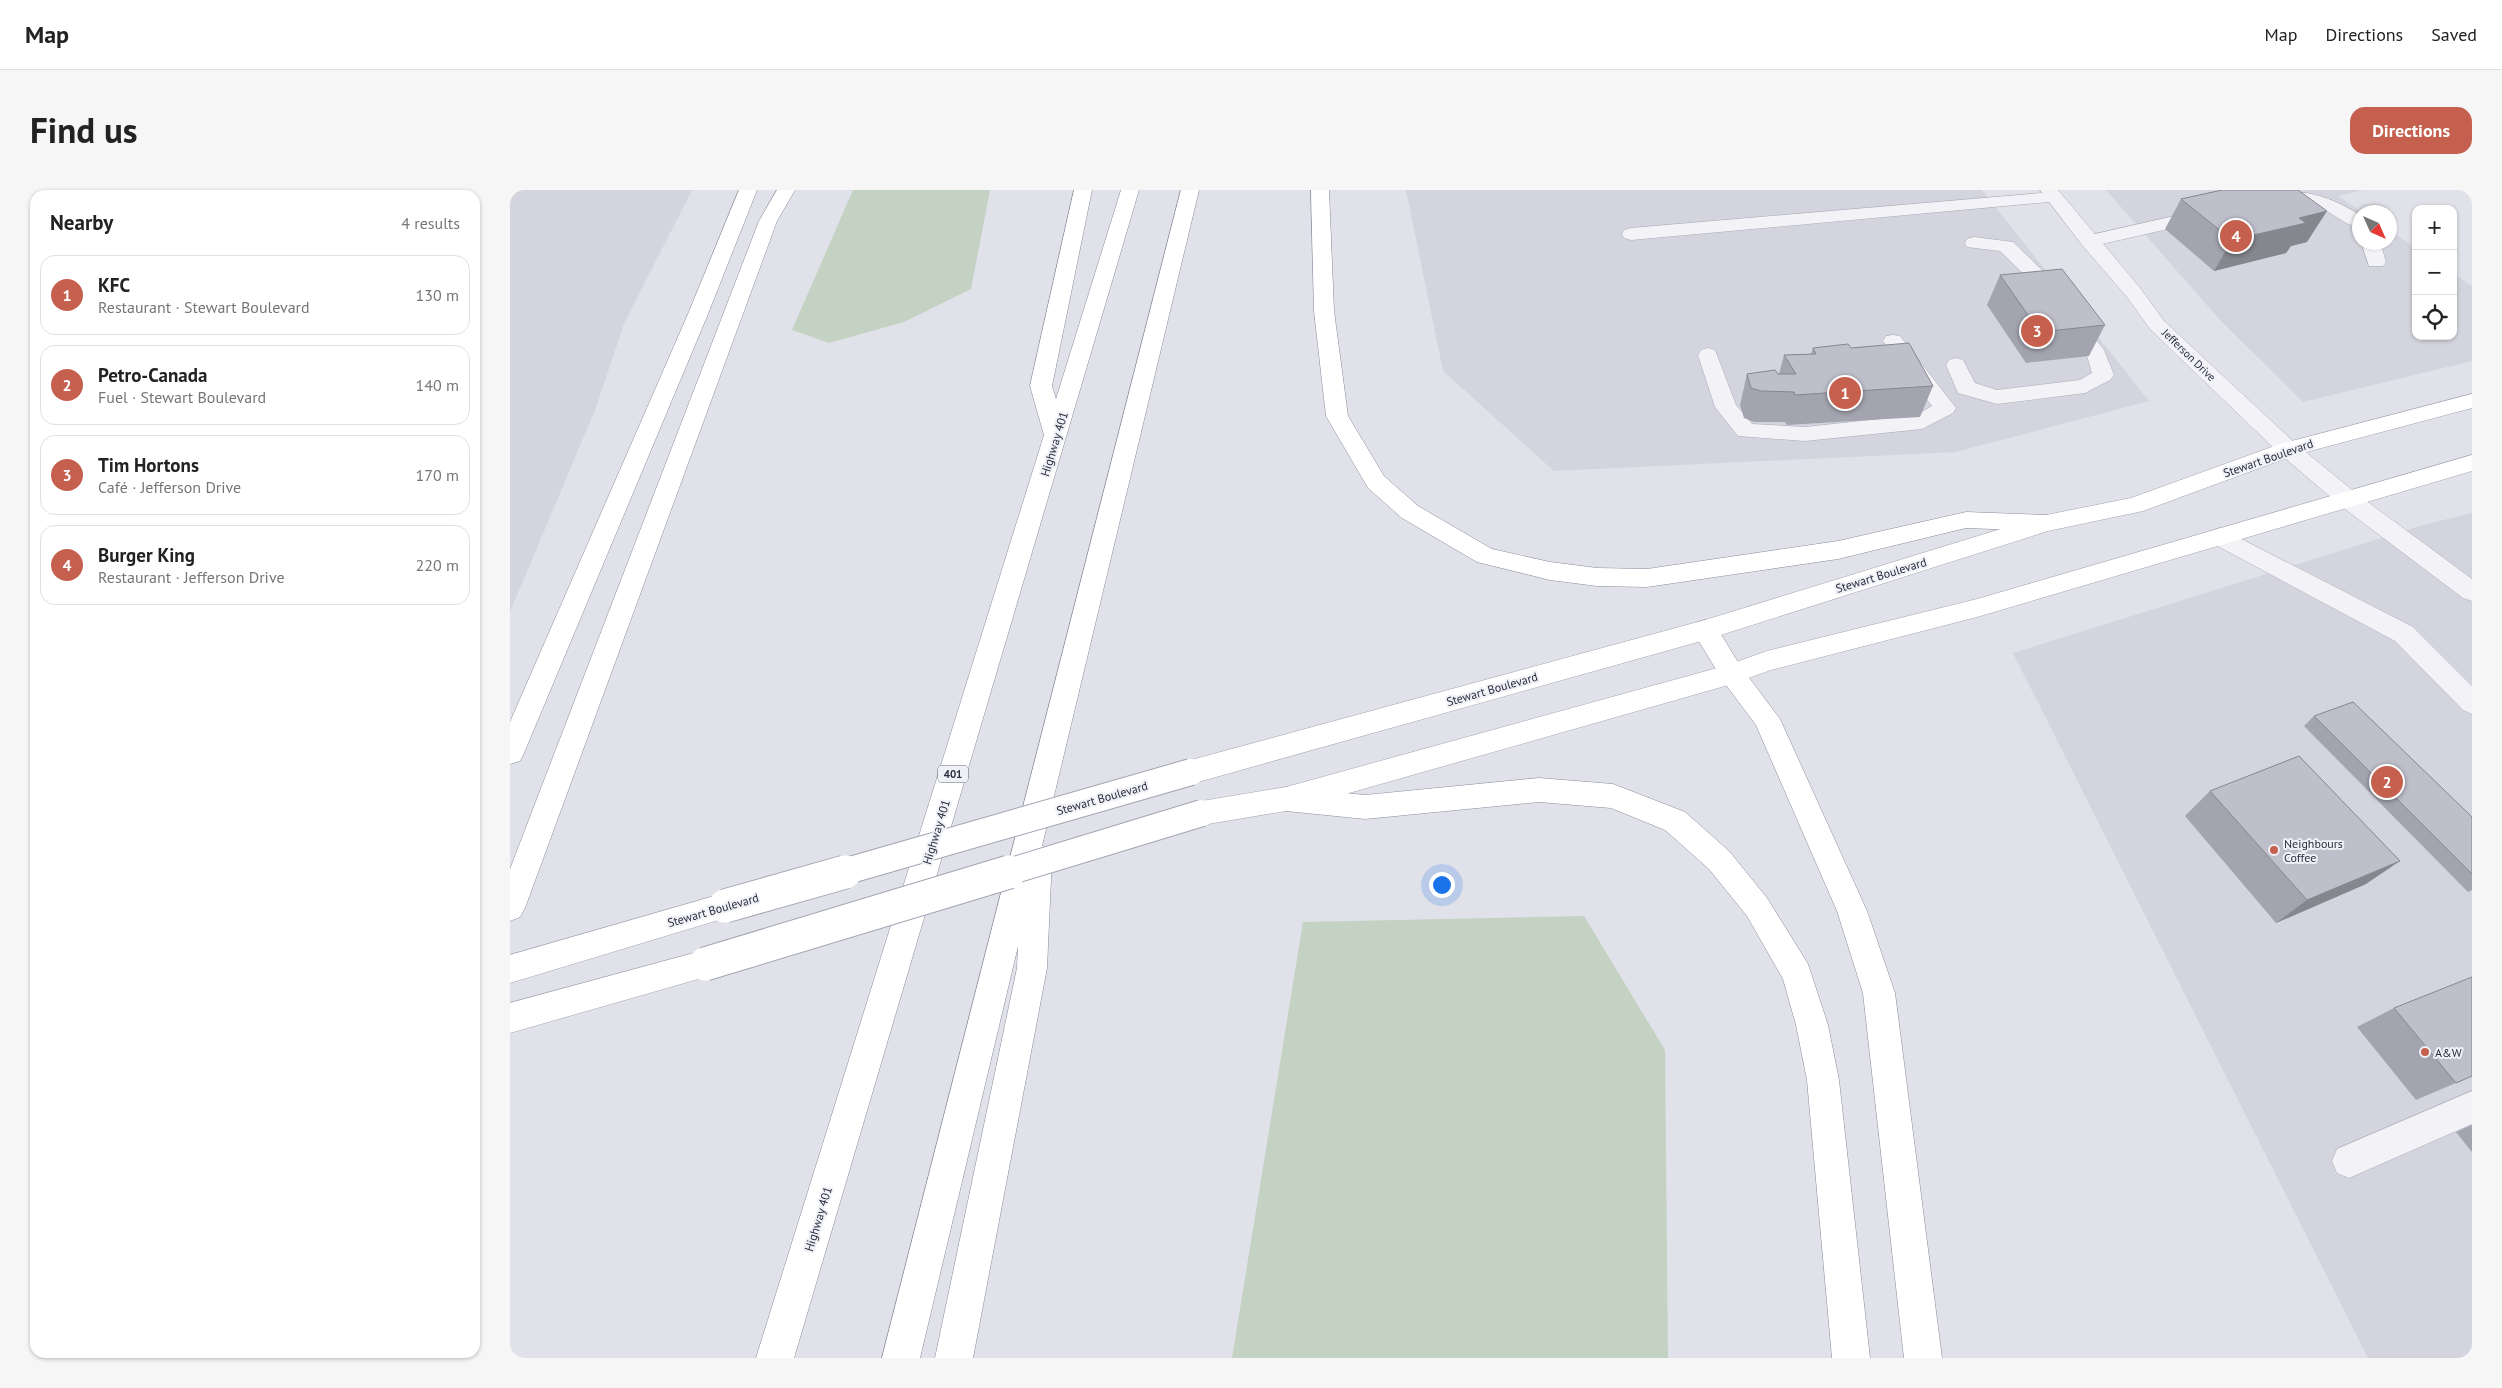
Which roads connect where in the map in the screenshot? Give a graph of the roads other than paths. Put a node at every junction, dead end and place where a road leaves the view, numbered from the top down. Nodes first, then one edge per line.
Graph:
1 (748, 190) edge
2 (786, 190) edge
3 (1083, 190) edge
4 (1130, 190) edge
5 (1190, 190) edge
6 (1320, 190) edge
7 (2052, 193) edge
8 (2256, 204) edge
9 (2218, 212) edge
10 (2352, 218) edge
11 (1630, 234) dead end
12 (2089, 241) junction
13 (1974, 243) dead end
14 (2372, 250) edge
15 (2376, 262) dead end
16 (1893, 341) dead end
17 (1708, 355) dead end
18 (1956, 365) dead end
19 (2472, 401) edge
20 (1056, 437) junction
21 (2288, 449) junction
22 (2472, 463) edge
23 (2349, 500) junction
24 (2046, 523) junction
25 (2220, 537) junction
26 (2472, 592) edge
27 (1705, 630) junction
28 (1732, 674) junction
29 (2472, 703) edge
30 (510, 753) edge
31 (1043, 788) junction
32 (1286, 799) junction
33 (510, 908) edge
34 (510, 969) edge
35 (510, 1018) edge
36 (2472, 1107) edge
37 (2349, 1161) dead end
38 (775, 1358) edge
39 (901, 1358) edge
40 (954, 1358) edge
41 (1851, 1358) edge
42 (1923, 1358) edge

1 - 30 main road
2 - 33 main road
3 - 20 main road
4 - 20 main road, Highway 401 / 401
5 - 31 main road
6 - 24 main road
7 - 11 street
7 - 12 street, Jefferson Drive
8 - 10 street
9 - 12 street
12 - 21 street, Jefferson Drive
13 - 18 street
14 - 15 street
16 - 17 street
19 - 21 main road, Stewart Boulevard
20 - 38 main road, Highway 401 / 401
21 - 23 street, Jefferson Drive
21 - 24 main road, Stewart Boulevard
22 - 23 main road
23 - 25 main road
23 - 26 street, Jefferson Drive
24 - 27 main road, Stewart Boulevard
25 - 28 main road
25 - 29 street
27 - 28 main road
27 - 34 main road, Stewart Boulevard, bridge
28 - 32 main road
28 - 42 main road
31 - 39 main road
31 - 40 main road
32 - 35 main road, bridge
32 - 41 main road
36 - 37 street

